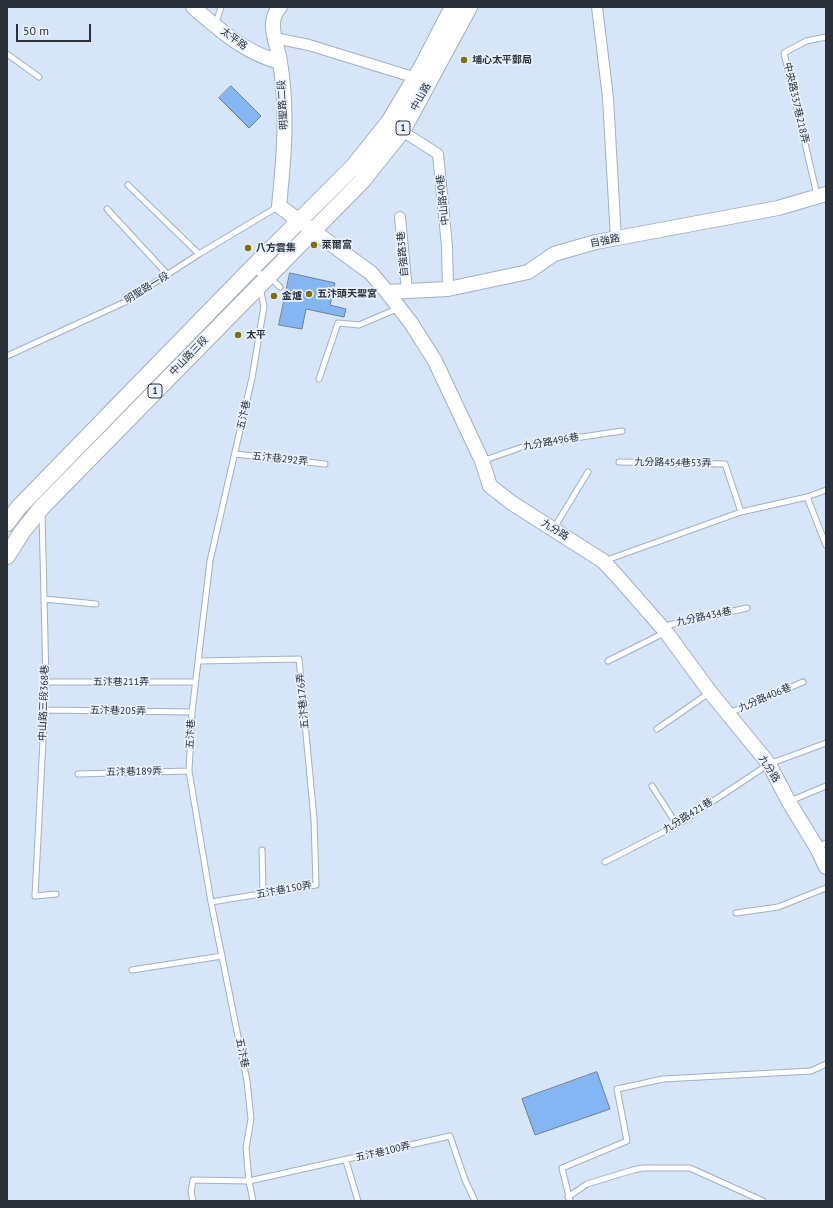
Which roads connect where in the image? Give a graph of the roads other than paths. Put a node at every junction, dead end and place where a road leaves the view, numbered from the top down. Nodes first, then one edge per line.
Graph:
1 (193, 7) edge
2 (221, 7) edge
3 (280, 7) edge
4 (453, 7) edge
5 (469, 7) edge
6 (597, 7) edge
7 (215, 26) junction
8 (826, 37) edge
9 (275, 38) junction
10 (7, 54) edge
11 (280, 62) junction
12 (39, 77) dead end
13 (416, 78) junction
14 (402, 131) junction
15 (128, 185) dead end
16 (822, 195) edge
17 (279, 206) junction
18 (107, 209) dead end
19 (400, 217) dead end
20 (305, 226) junction
21 (616, 239) junction
22 (199, 254) junction
23 (250, 270) junction
24 (168, 275) junction
25 (264, 280) junction
26 (280, 287) dead end
27 (448, 289) junction
28 (407, 291) junction
29 (388, 292) junction
30 (400, 308) junction
31 (7, 356) edge
32 (319, 379) dead end
33 (622, 431) dead end
34 (235, 454) junction
35 (482, 461) junction
36 (620, 462) dead end
37 (325, 464) dead end
38 (588, 472) dead end
39 (826, 490) edge
40 (807, 497) junction
41 (36, 501) junction
42 (741, 512) junction
43 (7, 523) edge
44 (553, 529) junction
45 (826, 545) edge
46 (7, 556) edge
47 (603, 561) junction
48 (44, 599) junction
49 (96, 604) dead end
50 (747, 608) dead end
51 (663, 629) junction
52 (198, 661) junction
53 (608, 661) dead end
54 (46, 682) junction
55 (195, 682) junction
56 (803, 682) dead end
57 (710, 692) junction
58 (45, 710) junction
59 (192, 712) junction
60 (727, 714) junction
61 (657, 729) dead end
62 (826, 743) edge
63 (769, 764) junction
64 (189, 771) junction
65 (78, 774) dead end
66 (652, 786) dead end
67 (826, 786) edge
68 (789, 802) junction
69 (314, 820) joint
70 (677, 825) junction
71 (821, 845) edge
72 (262, 850) dead end
73 (605, 862) dead end
74 (826, 867) edge
75 (826, 888) edge
76 (263, 893) junction
77 (56, 894) dead end
78 (211, 902) junction
79 (736, 912) dead end
80 (222, 956) junction
81 (132, 970) dead end
82 (826, 1064) edge
83 (346, 1161) junction
84 (249, 1181) junction
85 (569, 1199) edge
86 (193, 1201) edge
87 (253, 1201) edge
88 (358, 1201) edge
89 (475, 1201) edge
90 (762, 1201) edge

1 - 7 street, 太平路
2 - 7 lane
3 - 9 street, 明聖路二段
4 - 13 main road, 中山路 / 1
5 - 14 main road, 中山路 / 1
6 - 21 street
7 - 11 street, 太平路
8 - 16 lane, 中央路337巷218弄
9 - 11 street, 明聖路二段
9 - 13 street
10 - 12 lane
11 - 17 street, 明聖路二段
13 - 20 main road, 中山路 / 1
14 - 20 main road, 中山路 / 1
14 - 27 street, 中山路40巷
15 - 22 lane
16 - 21 street, 自強路
17 - 20 street, 九分路
17 - 22 lane, 明聖路一段
18 - 24 lane
19 - 28 street, 自強路3巷
20 - 23 main road, 中山路三段 / 1
20 - 25 main road, 中山路三段 / 1
20 - 29 street, 九分路
21 - 27 street, 自強路
22 - 24 lane, 明聖路一段
23 - 25 lane, 五汴巷
23 - 25 lane
23 - 41 main road, 中山路三段 / 1
24 - 31 lane, 明聖路一段
25 - 26 lane
25 - 34 lane, 五汴巷
25 - 41 main road, 中山路三段 / 1
27 - 28 street, 自強路
28 - 29 street, 自強路
29 - 30 street, 九分路
30 - 32 lane
30 - 35 street, 九分路
33 - 35 lane, 九分路496巷
34 - 37 lane, 五汴巷292弄
34 - 52 lane, 五汴巷
35 - 44 street, 九分路
36 - 42 lane, 九分路454巷53弄
38 - 44 lane
39 - 40 lane
40 - 42 lane
40 - 45 lane
41 - 43 main road, 中山路三段 / 1
41 - 46 main road, 中山路三段 / 1
41 - 48 lane, 中山路三段368巷
42 - 47 lane
44 - 47 street, 九分路
47 - 51 street, 九分路
48 - 49 lane
48 - 54 lane, 中山路三段368巷
50 - 51 lane, 九分路434巷
51 - 53 lane, 九分路434巷
51 - 57 street, 九分路
52 - 55 lane, 五汴巷
52 - 69 lane, 五汴巷176弄
54 - 55 lane, 五汴巷211弄
54 - 58 lane, 中山路三段368巷
55 - 59 lane, 五汴巷
56 - 60 lane, 九分路406巷
57 - 60 street, 九分路
57 - 61 lane
58 - 59 lane, 五汴巷205弄
58 - 77 lane, 中山路三段368巷
59 - 64 lane, 五汴巷
60 - 63 street, 九分路
62 - 63 lane, 九分路421巷
63 - 68 street, 九分路
63 - 70 lane, 九分路421巷
64 - 65 lane, 五汴巷189弄
64 - 78 lane, 五汴巷
66 - 70 lane
67 - 68 lane
68 - 71 street, 九分路
69 - 76 lane, 五汴巷150弄
70 - 73 lane, 九分路421巷
71 - 74 street, 九分路
72 - 76 lane
75 - 79 lane
76 - 78 lane, 五汴巷150弄
78 - 80 lane, 五汴巷
80 - 81 lane
80 - 84 lane, 五汴巷
82 - 85 lane
83 - 84 lane, 五汴巷100弄
83 - 88 lane
83 - 89 lane, 五汴巷100弄
84 - 86 lane, 五汴巷100弄
84 - 87 lane, 五汴巷
85 - 90 lane

